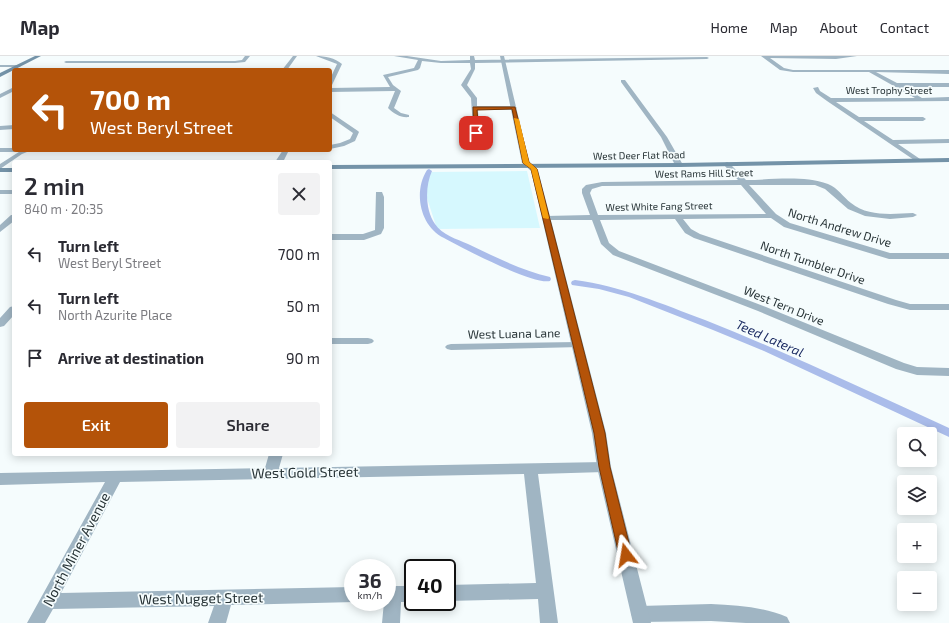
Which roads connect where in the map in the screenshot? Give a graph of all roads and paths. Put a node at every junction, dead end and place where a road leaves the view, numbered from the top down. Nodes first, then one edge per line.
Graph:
1 (39, 56) edge
2 (75, 56) edge
3 (248, 56) edge
4 (295, 56) edge
5 (318, 56) edge
6 (396, 56) edge
7 (764, 56) edge
8 (855, 56) edge
9 (940, 56) edge
10 (949, 56) edge
11 (652, 58) edge
12 (707, 58) dead end
13 (472, 59) edge
14 (503, 59) edge
15 (420, 60) junction
16 (0, 66) edge
17 (19, 66) junction
18 (15, 68) edge
19 (286, 68) edge
20 (12, 69) edge
21 (823, 72) junction
22 (870, 72) junction
23 (947, 72) edge
24 (333, 74) edge
25 (0, 75) edge
26 (833, 78) dead end
27 (623, 81) dead end
28 (894, 84) junction
29 (949, 85) edge
30 (395, 88) junction
31 (816, 88) dead end
32 (12, 90) edge
33 (332, 90) edge
34 (0, 92) edge
35 (7, 92) junction
36 (12, 92) edge
37 (0, 96) edge
38 (922, 99) junction
39 (949, 99) edge
40 (829, 100) junction
41 (475, 108) junction
42 (514, 108) junction
43 (332, 115) edge
44 (407, 116) dead end
45 (858, 119) junction
46 (923, 119) dead end
47 (12, 124) edge
48 (0, 128) edge
49 (949, 141) edge
50 (891, 142) junction
51 (478, 145) dead end
52 (332, 147) edge
53 (0, 150) edge
54 (12, 150) edge
55 (23, 152) edge
56 (31, 152) edge
57 (13, 160) edge
58 (21, 160) edge
59 (949, 160) edge
60 (919, 161) junction
61 (12, 162) edge
62 (727, 164) junction
63 (679, 165) junction
64 (530, 166) junction
65 (332, 167) edge
66 (5, 169) edge
67 (0, 175) edge
68 (745, 183) junction
69 (0, 192) edge
70 (12, 192) edge
71 (379, 194) dead end
72 (913, 215) dead end
73 (773, 216) junction
74 (677, 217) junction
75 (546, 218) junction
76 (595, 218) junction
77 (12, 219) edge
78 (0, 229) edge
79 (332, 237) edge
80 (949, 256) edge
81 (949, 307) edge
82 (12, 311) edge
83 (0, 324) edge
84 (332, 341) edge
85 (368, 341) dead end
86 (578, 345) junction
87 (450, 347) dead end
88 (949, 372) edge
89 (275, 456) edge
90 (604, 467) junction
91 (530, 468) junction
92 (270, 473) junction
93 (116, 476) junction
94 (2, 478) edge
95 (545, 591) junction
96 (456, 593) edge
97 (344, 595) edge
98 (225, 597) junction
99 (48, 601) junction
100 (391, 611) edge
101 (641, 619) edge
102 (36, 623) edge
103 (217, 623) edge
104 (391, 623) edge
105 (549, 623) edge
106 (781, 623) edge

1 - 17 main road
2 - 3 street
4 - 19 street
5 - 24 street
6 - 15 street
7 - 8 street
7 - 21 street
9 - 10 street
11 - 12 street
11 - 14 street
13 - 14 street
13 - 15 street
13 - 41 street
14 - 42 street
15 - 30 street
16 - 17 street
17 - 18 main road
20 - 25 main road
21 - 22 street
21 - 26 street
22 - 23 street
22 - 28 street
27 - 63 street
28 - 29 street
28 - 38 street
30 - 33 street
30 - 44 street
31 - 40 street
32 - 35 street
34 - 35 street
35 - 36 street
35 - 37 street
38 - 39 street, West Trophy Street
38 - 40 street, West Trophy Street
40 - 45 street
41 - 42 street
41 - 51 street
42 - 64 street
43 - 52 street
45 - 46 street
45 - 50 street
47 - 48 street
49 - 50 street
50 - 60 street
53 - 54 street
55 - 57 street
56 - 58 street
59 - 60 main road, West Deer Flat Road
60 - 62 main road, West Deer Flat Road
61 - 66 street
62 - 63 main road, West Deer Flat Road
62 - 68 street
63 - 64 main road, West Deer Flat Road
64 - 65 main road, West Deer Flat Road
64 - 75 street
66 - 67 street
68 - 72 street, West Rams Hill Street
68 - 73 street
68 - 76 street, West Rams Hill Street
69 - 70 street
71 - 79 street
73 - 74 street, West White Fang Street
73 - 80 street, North Andrew Drive
74 - 76 street, West White Fang Street
74 - 81 street, North Tumbler Drive
75 - 76 street, West White Fang Street
75 - 86 street
76 - 88 street, West Tern Drive
77 - 78 street
82 - 83 street
84 - 85 street
86 - 87 street, West Luana Lane
86 - 90 street
89 - 92 street
90 - 91 street, West Gold Street
90 - 101 street
91 - 92 street, West Gold Street
91 - 95 street
92 - 93 street, West Gold Street
93 - 94 street, West Gold Street
93 - 99 street, North Miner Avenue
95 - 96 street
95 - 105 street
97 - 98 street, West Nugget Street
98 - 99 street, West Nugget Street
98 - 103 street
99 - 102 street, North Miner Avenue
100 - 104 street
101 - 106 street

